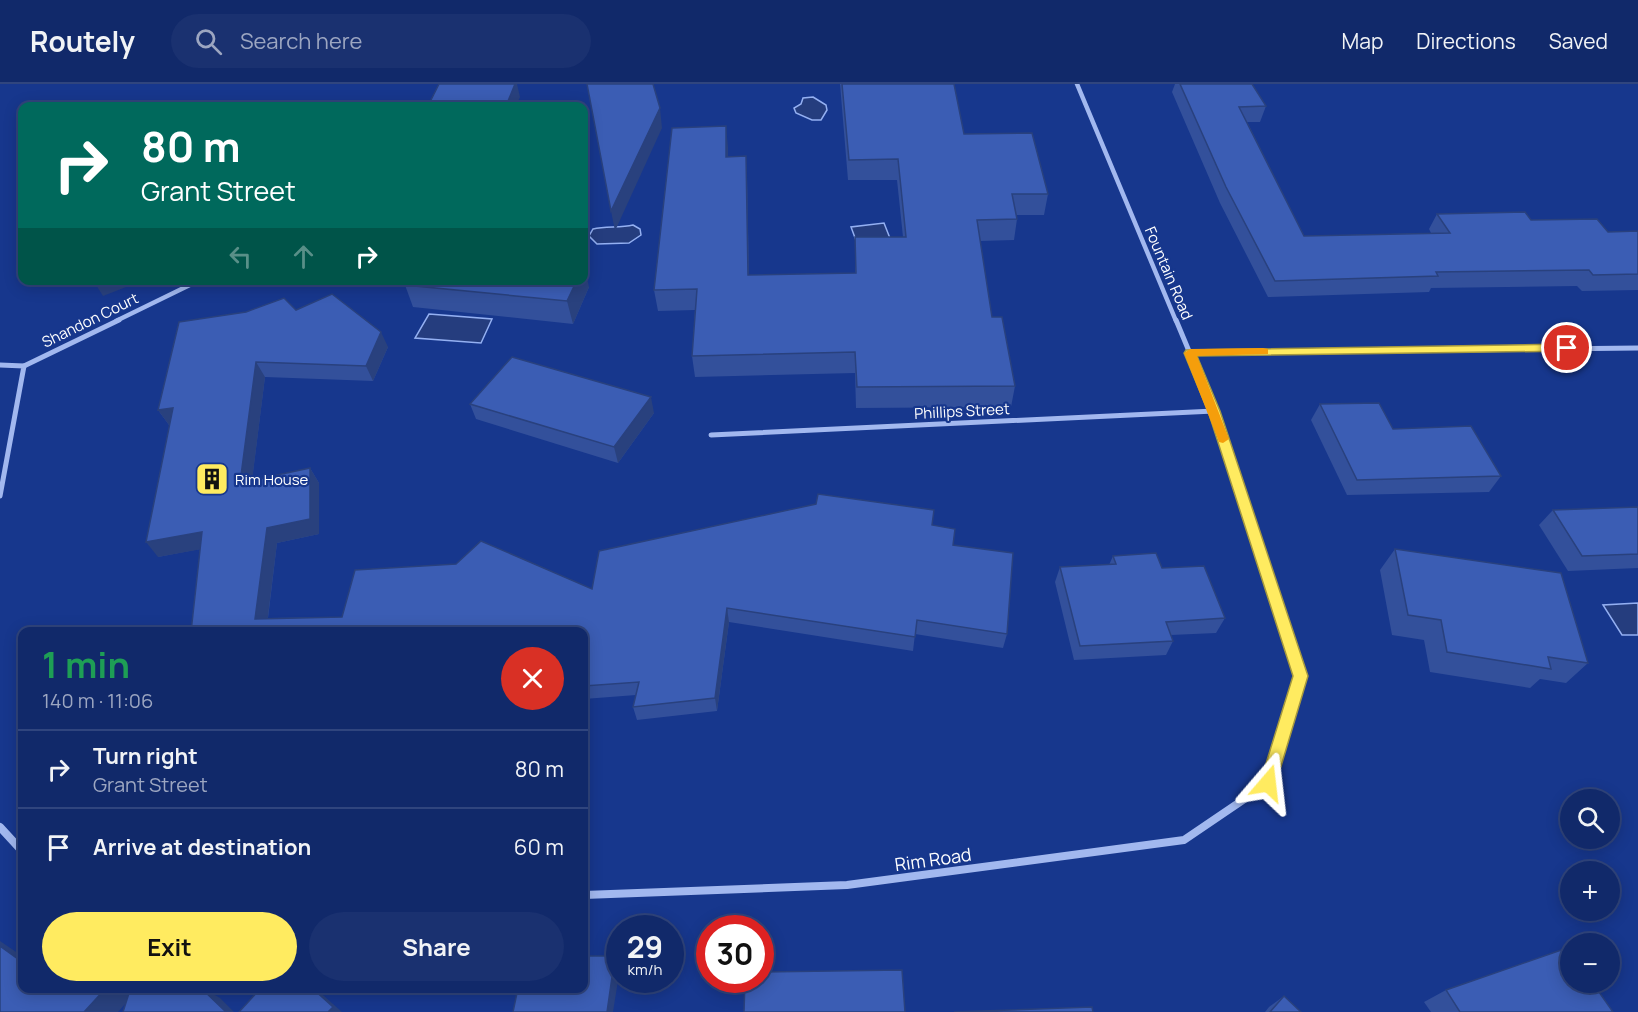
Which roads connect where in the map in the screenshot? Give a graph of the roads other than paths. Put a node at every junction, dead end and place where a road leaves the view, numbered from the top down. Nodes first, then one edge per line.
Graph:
1 (1077, 84) edge
2 (190, 285) edge
3 (1638, 348) edge
4 (1190, 353) junction
5 (0, 365) edge
6 (24, 366) junction
7 (1214, 411) junction
8 (711, 435) dead end
9 (0, 496) edge
10 (1268, 783) joint
11 (0, 827) edge
12 (18, 847) edge
13 (588, 895) edge

1 - 4 street, Fountain Road
2 - 6 street, Shandon Court
3 - 4 street
4 - 7 street, Fountain Road
5 - 6 street
6 - 9 street
7 - 8 street, Phillips Street
7 - 10 street, Fountain Road
10 - 13 street, Rim Road
11 - 12 street

